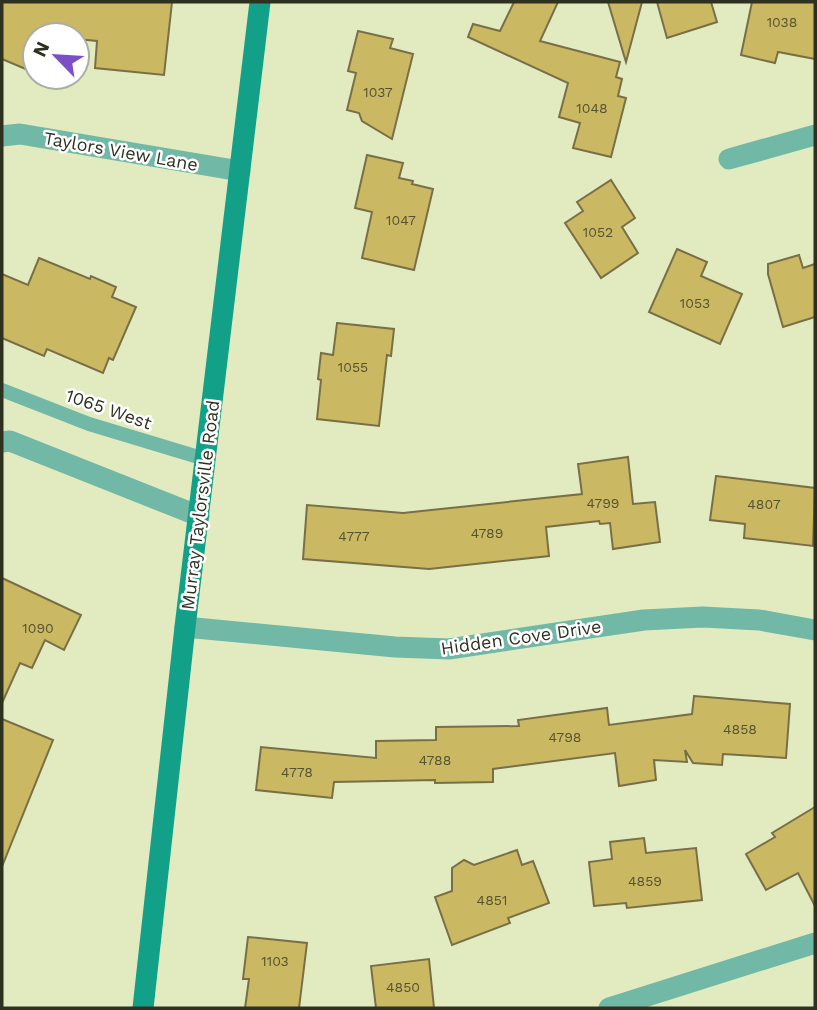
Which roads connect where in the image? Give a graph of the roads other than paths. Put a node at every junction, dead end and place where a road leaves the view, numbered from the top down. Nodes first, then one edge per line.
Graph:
1 (260, 2) edge
2 (815, 135) edge
3 (2, 136) edge
4 (729, 159) dead end
5 (240, 171) junction
6 (2, 390) edge
7 (2, 442) edge
8 (205, 459) junction
9 (199, 516) junction
10 (185, 627) junction
11 (815, 629) edge
12 (815, 943) edge
13 (143, 1008) edge
14 (609, 1008) edge

1 - 5 street, Murray Taylorsville Road
2 - 4 street
3 - 5 street, Taylors View Lane
5 - 8 street, Murray Taylorsville Road
6 - 8 lane, 1065 West
7 - 9 street
8 - 9 street, Murray Taylorsville Road
9 - 10 street, Murray Taylorsville Road
10 - 11 street, Hidden Cove Drive
10 - 13 street, Murray Taylorsville Road
12 - 14 street

